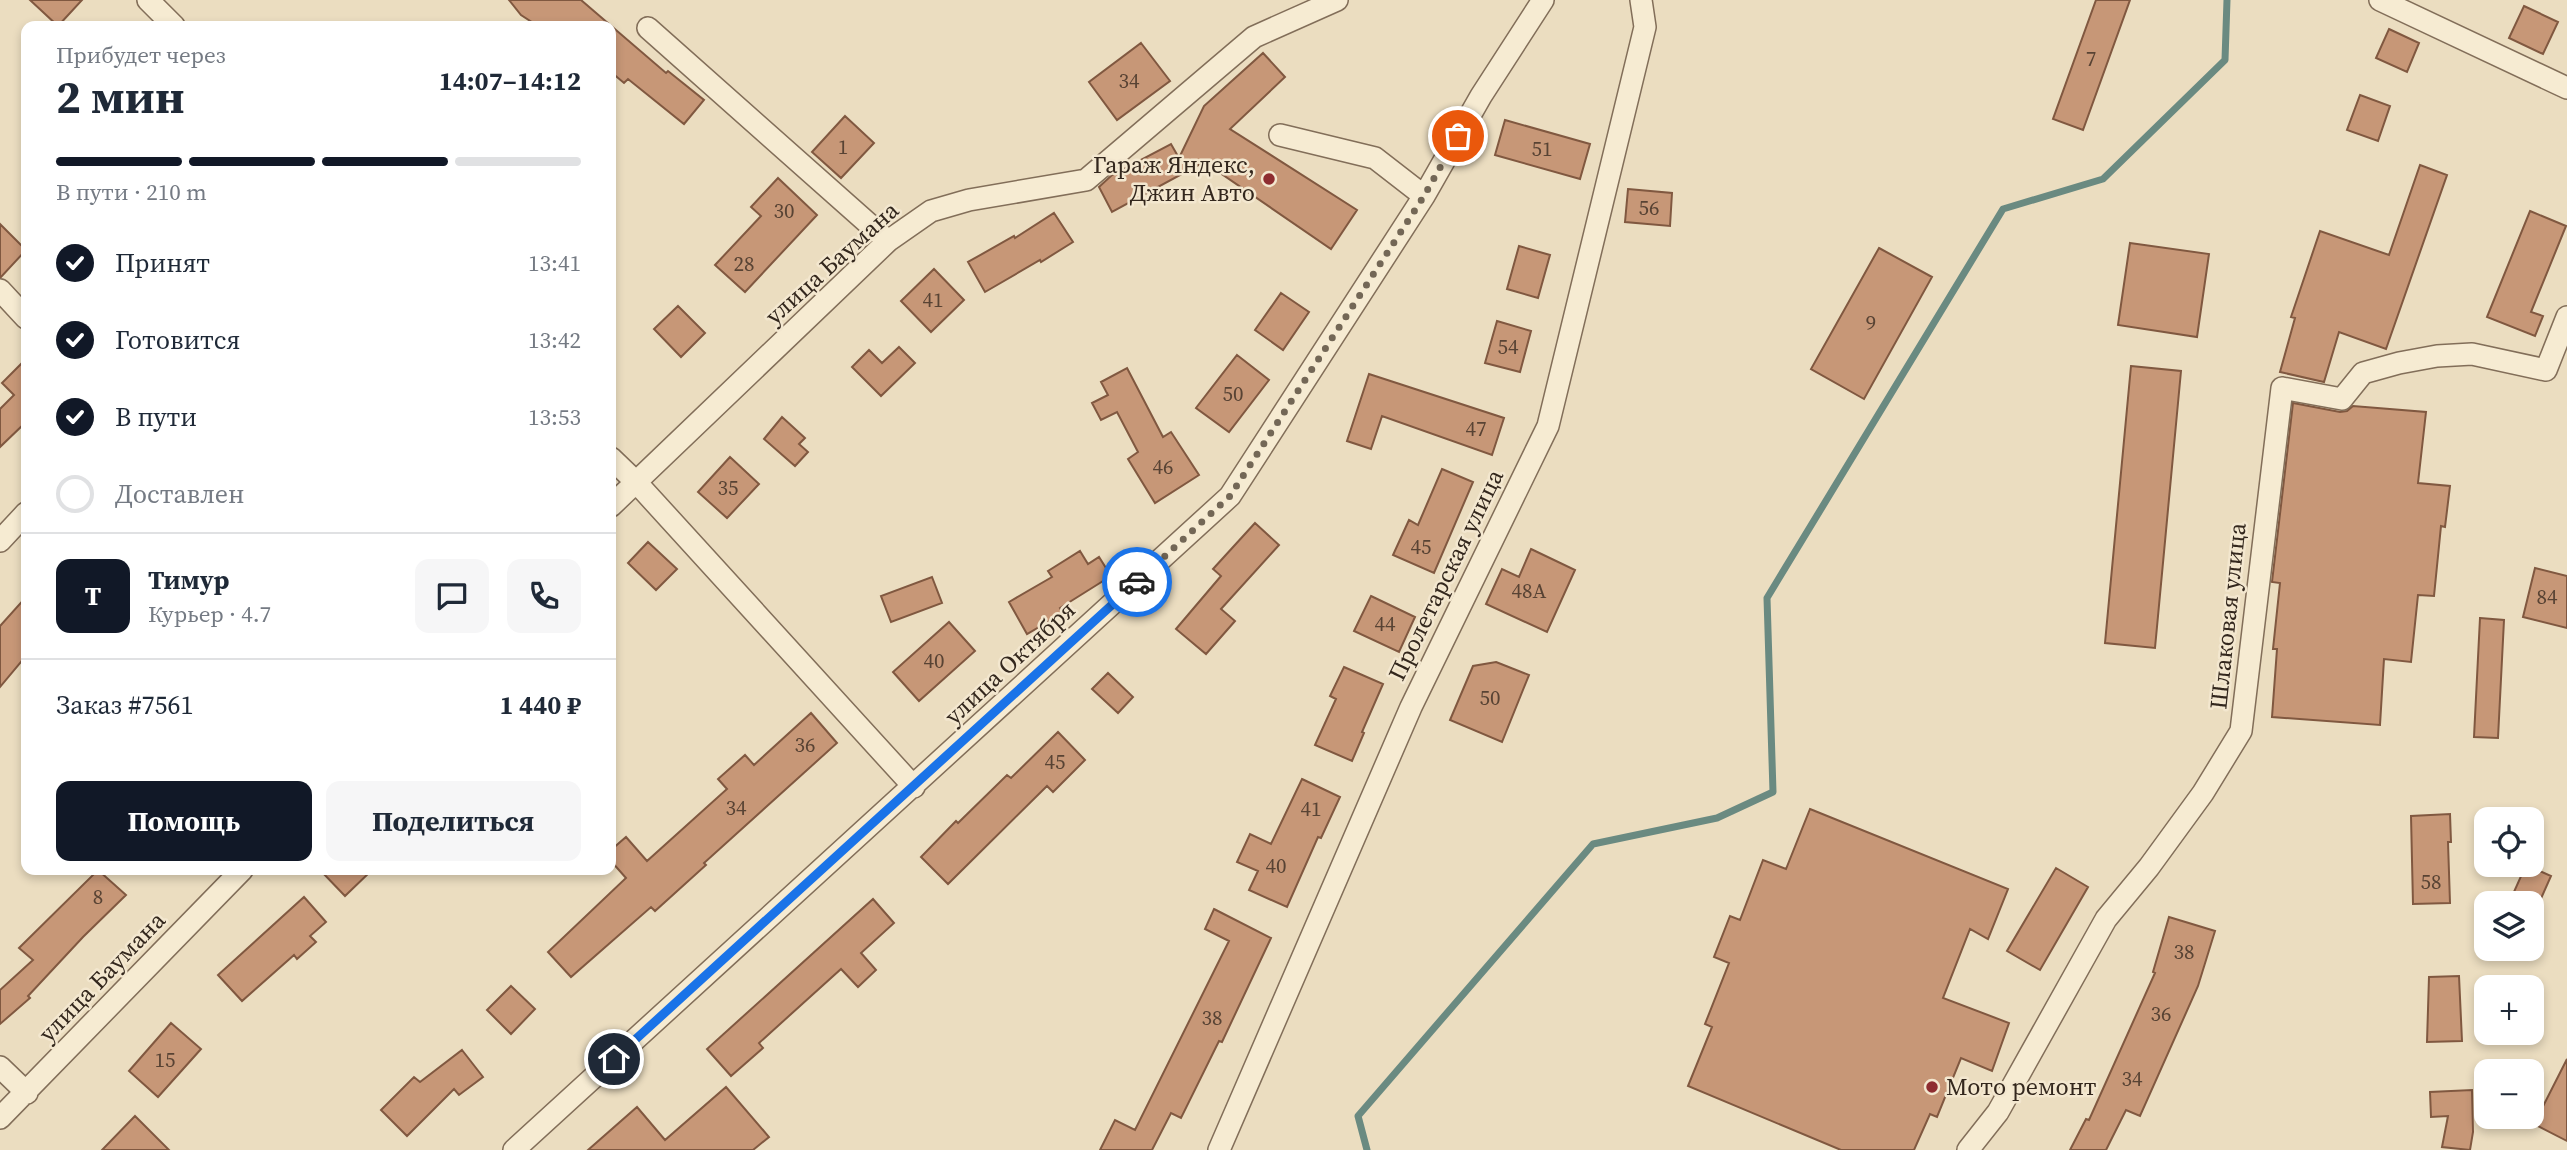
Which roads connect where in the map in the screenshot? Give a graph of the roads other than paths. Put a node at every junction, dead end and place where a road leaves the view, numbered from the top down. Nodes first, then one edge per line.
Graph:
1 (148, 0) edge
2 (1337, 0) edge
3 (1543, 0) edge
4 (1641, 0) edge
5 (2380, 0) edge
6 (169, 21) edge
7 (648, 28) dead end
8 (2567, 88) edge
9 (1280, 135) dead end
10 (1424, 196) junction
11 (888, 242) junction
12 (0, 290) edge
13 (21, 313) edge
14 (2567, 317) edge
15 (616, 462) edge
16 (636, 482) junction
17 (616, 501) edge
18 (21, 518) edge
19 (0, 541) edge
20 (914, 787) junction
21 (237, 875) edge
22 (0, 1067) edge
23 (27, 1093) junction
24 (0, 1118) edge
25 (514, 1150) edge
26 (1219, 1150) edge
27 (1968, 1150) edge

1 - 6 street
2 - 11 street, улица Баумана
3 - 10 street, улица Октября
4 - 26 street, Пролетарская улица
5 - 8 street
7 - 11 street
9 - 10 street
10 - 20 street, улица Октября
11 - 16 street, улица Баумана
12 - 13 street
14 - 27 street, Шлаковая улица
15 - 16 street
16 - 17 street, улица Баумана
16 - 20 street
18 - 19 street
20 - 25 street, улица Октября
21 - 23 street, улица Баумана
22 - 23 street
23 - 24 street, улица Баумана

